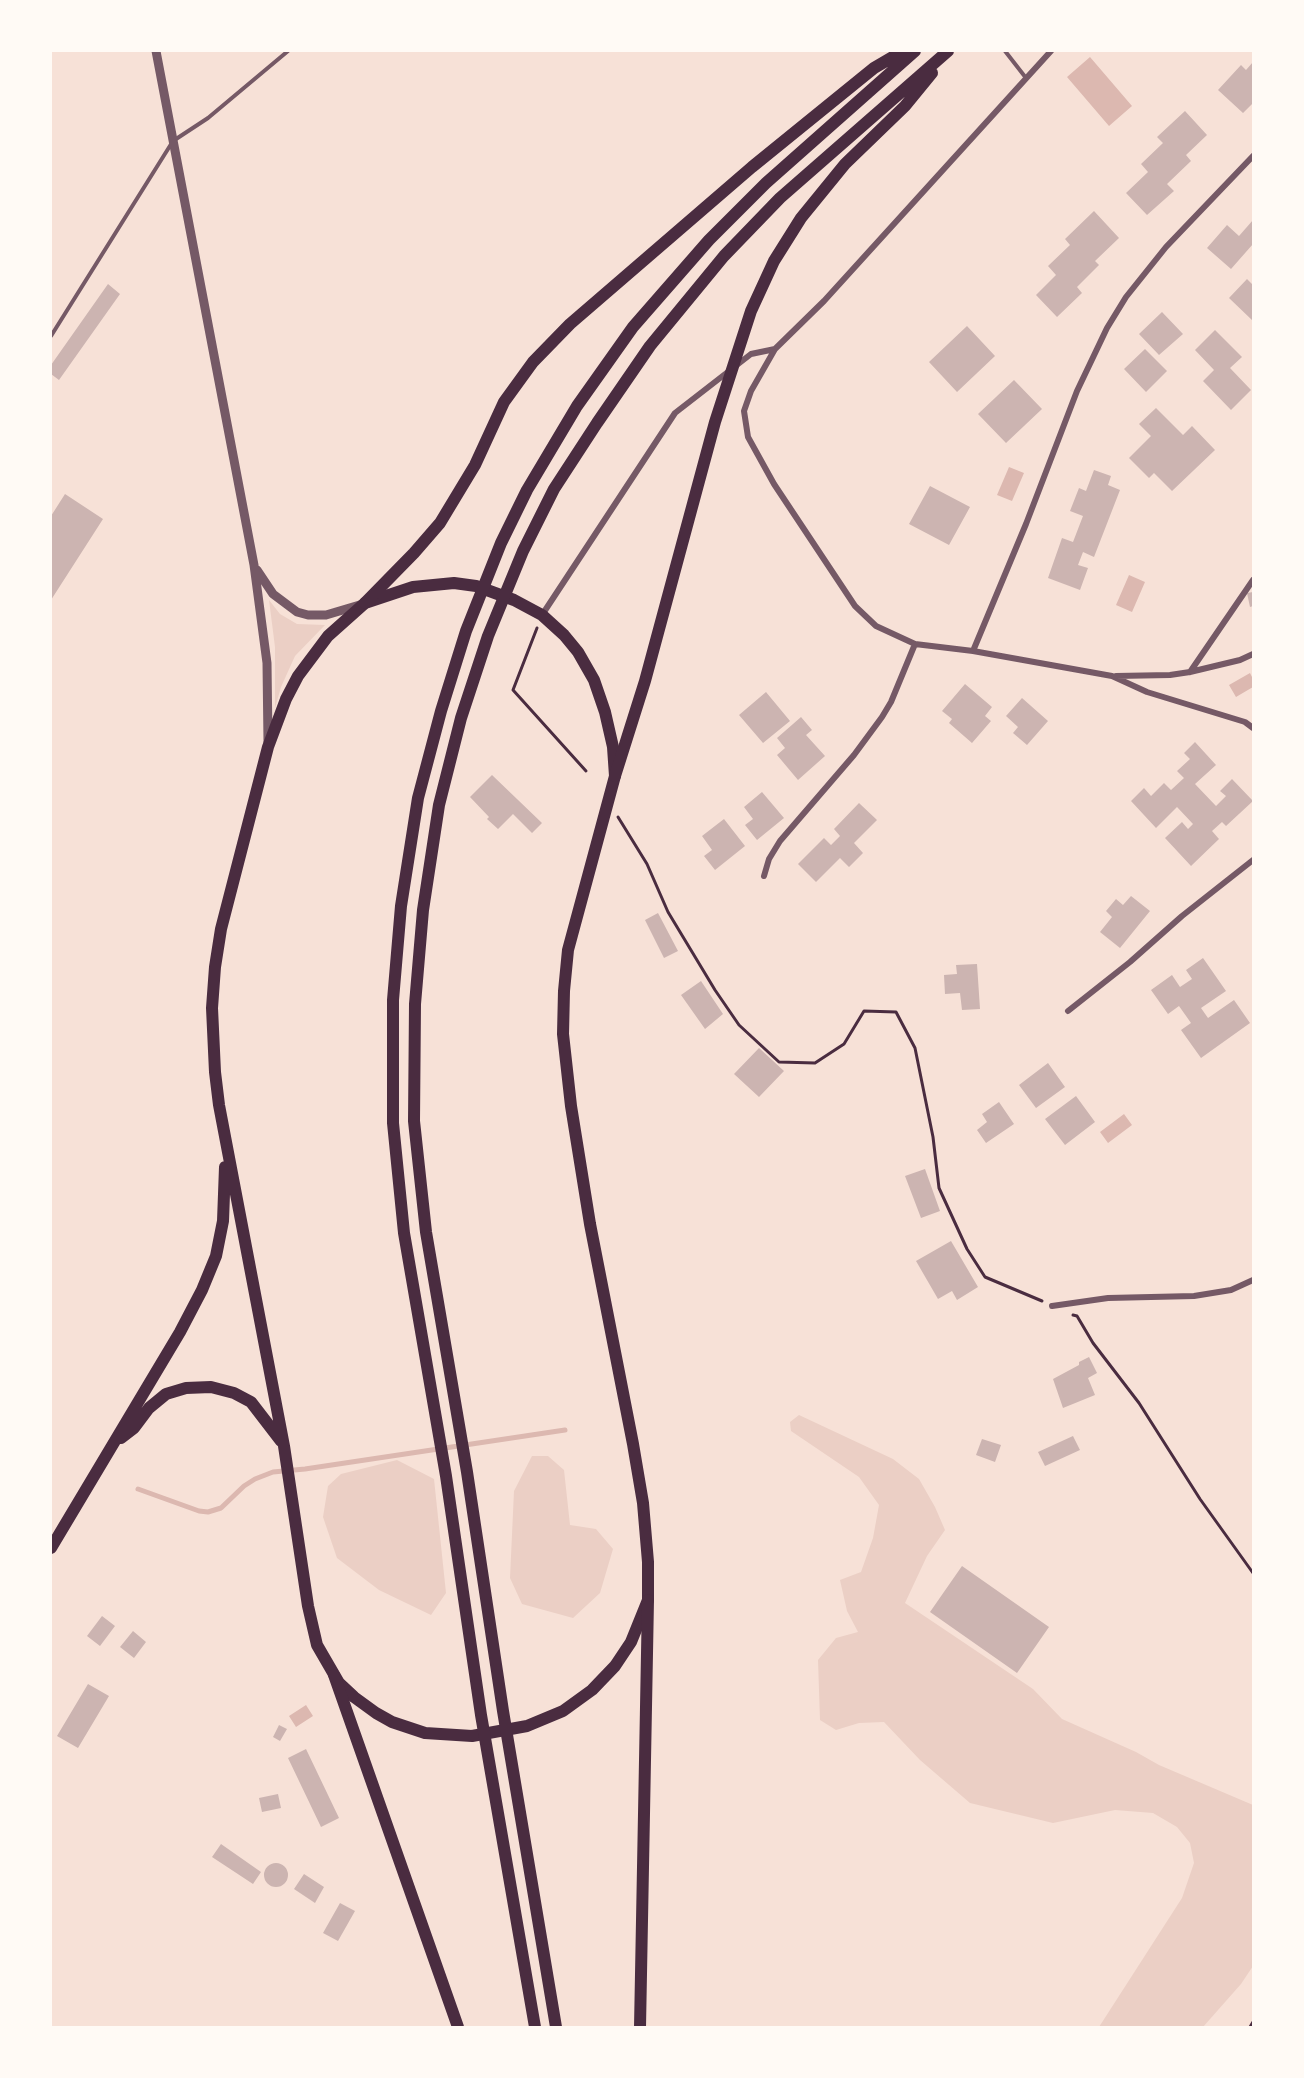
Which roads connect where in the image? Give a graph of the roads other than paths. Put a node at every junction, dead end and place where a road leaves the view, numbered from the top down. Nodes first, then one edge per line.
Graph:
1 (156, 51) edge
2 (288, 51) edge
3 (903, 51) edge
4 (915, 51) edge
5 (949, 51) edge
6 (1005, 51) edge
7 (1051, 51) edge
8 (1026, 78) junction
9 (173, 141) junction
10 (1253, 156) edge
11 (51, 336) edge
12 (775, 349) junction
13 (254, 565) junction
14 (1253, 580) edge
15 (365, 603) junction
16 (542, 615) junction
17 (915, 644) junction
18 (973, 651) junction
19 (1253, 654) edge
20 (1190, 672) junction
21 (1112, 676) junction
22 (1253, 728) edge
23 (268, 747) junction
24 (615, 776) junction
25 (1253, 860) edge
26 (764, 876) dead end
27 (1068, 1011) dead end
28 (226, 1145) junction
29 (1253, 1280) edge
30 (1052, 1306) road end
31 (113, 1445) junction
32 (284, 1446) junction
33 (51, 1548) edge
34 (648, 1600) junction
35 (333, 1675) junction
36 (458, 2027) edge
37 (535, 2027) edge
38 (556, 2027) edge
39 (639, 2027) edge

1 - 9 street
2 - 9 lane
3 - 15 main road
4 - 37 main road
5 - 24 main road
5 - 38 main road
6 - 8 lane
7 - 8 street
8 - 12 street
9 - 11 lane
9 - 13 street
10 - 18 street
12 - 16 street
12 - 17 street
13 - 15 street
13 - 23 street
14 - 20 street
15 - 16 main road
15 - 23 main road
16 - 24 main road
17 - 18 street
17 - 26 street
18 - 21 street
19 - 20 street
20 - 21 street
21 - 22 street
23 - 28 main road
24 - 34 main road
25 - 27 street
28 - 31 main road
28 - 32 main road
29 - 30 street
31 - 32 main road
31 - 33 main road
32 - 35 main road
34 - 35 main road
34 - 39 main road
35 - 36 main road

